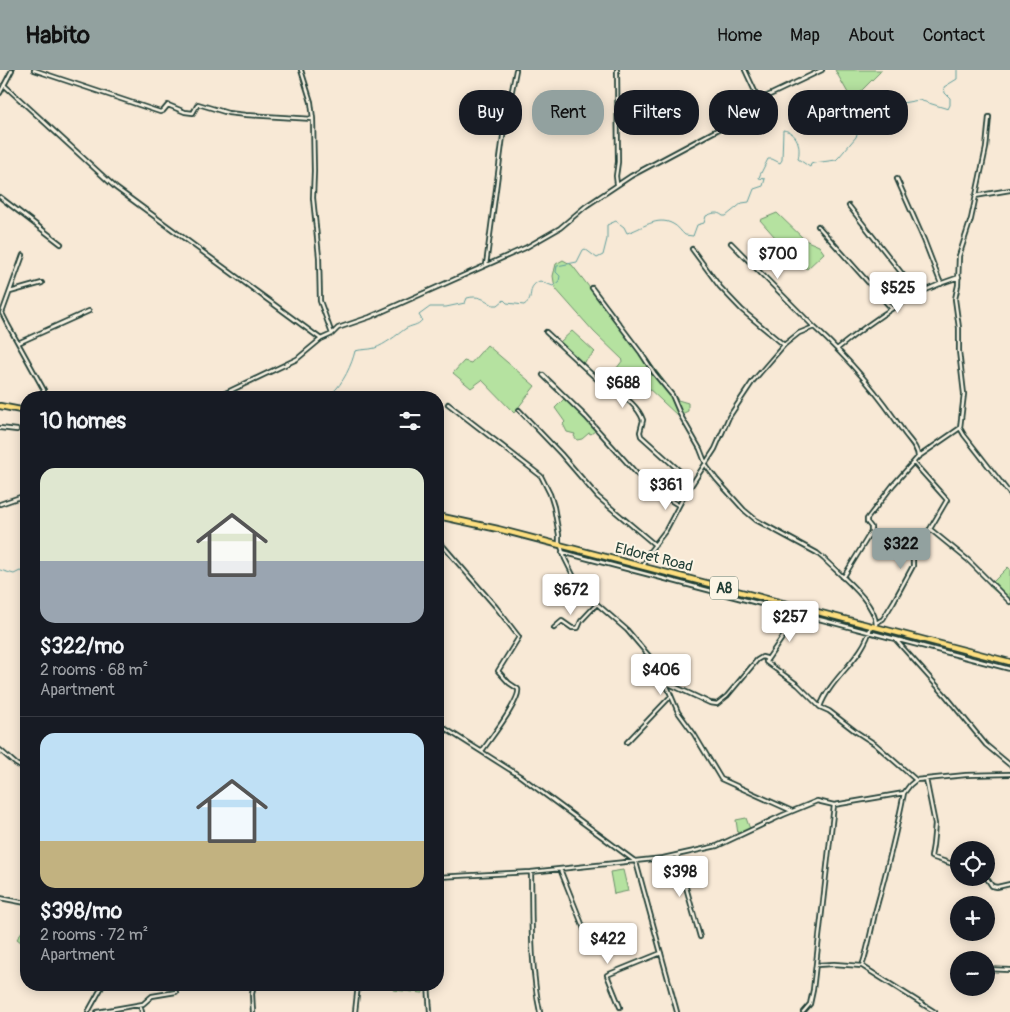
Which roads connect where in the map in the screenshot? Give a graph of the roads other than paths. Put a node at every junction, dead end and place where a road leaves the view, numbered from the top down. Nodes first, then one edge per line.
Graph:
1 (12, 70) edge
2 (34, 70) edge
3 (302, 70) edge
4 (516, 70) edge
5 (617, 70) edge
6 (745, 70) edge
7 (822, 70) edge
8 (4, 85) junction
9 (754, 90) edge
10 (778, 91) edge
11 (0, 93) edge
12 (989, 116) dead end
13 (313, 119) junction
14 (709, 134) edge
15 (897, 179) dead end
16 (617, 184) junction
17 (1010, 190) edge
18 (975, 196) junction
19 (0, 197) edge
20 (849, 206) dead end
21 (818, 226) dead end
22 (731, 243) dead end
23 (62, 244) dead end
24 (692, 249) dead end
25 (23, 254) dead end
26 (486, 265) junction
27 (959, 277) junction
28 (42, 283) dead end
29 (941, 284) junction
30 (592, 288) dead end
31 (10, 292) junction
32 (918, 294) junction
33 (891, 308) junction
34 (89, 311) dead end
35 (814, 327) junction
36 (546, 332) dead end
37 (332, 334) junction
38 (320, 339) junction
39 (18, 343) junction
40 (784, 345) junction
41 (837, 349) junction
42 (543, 375) dead end
43 (43, 391) edge
44 (230, 391) edge
45 (448, 404) dead end
46 (0, 406) edge
47 (20, 409) edge
48 (518, 410) dead end
49 (0, 428) edge
50 (960, 428) junction
51 (17, 430) dead end
52 (918, 457) junction
53 (914, 463) junction
54 (706, 464) junction
55 (693, 483) junction
56 (1010, 494) edge
57 (20, 497) edge
58 (0, 504) edge
59 (679, 505) junction
60 (444, 517) edge
61 (930, 528) junction
62 (655, 545) junction
63 (560, 546) junction
64 (444, 547) edge
65 (562, 552) junction
66 (643, 567) junction
67 (843, 578) junction
68 (1010, 602) edge
69 (597, 604) junction
70 (795, 612) junction
71 (874, 625) junction
72 (554, 628) dead end
73 (870, 632) junction
74 (895, 639) junction
75 (766, 662) junction
76 (1010, 662) edge
77 (1010, 668) edge
78 (666, 682) junction
79 (671, 696) junction
80 (820, 707) junction
81 (444, 728) edge
82 (627, 742) dead end
83 (0, 750) edge
84 (482, 751) junction
85 (1010, 765) edge
86 (20, 766) edge
87 (1010, 774) edge
88 (926, 779) junction
89 (916, 780) junction
90 (904, 793) junction
91 (834, 805) junction
92 (793, 811) junction
93 (677, 855) junction
94 (636, 862) junction
95 (950, 863) edge
96 (560, 869) junction
97 (531, 872) junction
98 (444, 877) edge
99 (1010, 884) edge
100 (995, 886) edge
101 (0, 898) edge
102 (20, 902) edge
103 (700, 937) dead end
104 (588, 939) dead end
105 (661, 953) junction
106 (816, 965) junction
107 (862, 966) junction
108 (995, 969) edge
109 (1010, 970) edge
110 (99, 991) edge
111 (253, 991) edge
112 (357, 991) edge
113 (428, 991) edge
114 (176, 992) dead end
115 (140, 1005) junction
116 (620, 1007) dead end
117 (88, 1012) edge
118 (96, 1012) edge
119 (142, 1012) edge
120 (253, 1012) edge
121 (355, 1012) edge
122 (430, 1012) edge
123 (540, 1012) edge
124 (676, 1012) edge
125 (803, 1012) edge
126 (935, 1012) edge

1 - 8 street
2 - 13 street
3 - 13 street
4 - 26 street
5 - 16 street
6 - 9 street
7 - 10 street
8 - 11 street
8 - 38 street
12 - 18 street
13 - 37 street
14 - 16 street
15 - 29 street
16 - 26 street
17 - 18 street
18 - 27 street
19 - 23 street
20 - 32 street
21 - 33 street
22 - 35 street
24 - 40 street
25 - 31 street
26 - 37 street
27 - 29 street
27 - 50 street
28 - 31 street
29 - 32 street
30 - 54 street
31 - 39 street
32 - 33 street
33 - 41 street
34 - 39 street
35 - 40 street
35 - 41 street
36 - 55 street
37 - 38 street
38 - 44 street
39 - 43 street
40 - 54 street
41 - 52 street
42 - 59 street
45 - 63 street
46 - 47 highway
48 - 62 street
49 - 51 street
50 - 52 street
50 - 56 street
52 - 53 street
53 - 61 street
53 - 67 street
54 - 55 street
54 - 67 street
55 - 59 street
57 - 58 street
59 - 62 street
60 - 63 highway, Eldoret Road / A8
61 - 68 street
61 - 71 street
62 - 66 street
63 - 65 street
63 - 66 highway, Eldoret Road / A8
64 - 84 street
65 - 69 street
65 - 70 street
66 - 71 highway, Eldoret Road / A8
67 - 71 street
69 - 72 street
69 - 78 street
70 - 73 street
70 - 75 street
71 - 73 street
71 - 76 highway, Eldoret Road / A8
73 - 74 street
73 - 80 street
74 - 77 street
74 - 85 street
75 - 78 street
75 - 80 street
78 - 79 street
79 - 82 street
79 - 92 street
80 - 89 street
81 - 84 street
83 - 86 street
84 - 94 street
87 - 88 street
88 - 89 street
88 - 95 street
89 - 90 street
90 - 91 street
90 - 107 street
91 - 92 street
91 - 106 street
92 - 93 street
93 - 94 street
93 - 103 street
94 - 96 street
94 - 105 street
96 - 97 street
96 - 104 street
97 - 98 street
97 - 123 street
99 - 100 street
101 - 102 street
105 - 116 street
105 - 124 street
106 - 107 street
106 - 125 street
107 - 126 street
108 - 109 street
110 - 117 street
111 - 120 street
112 - 121 street
113 - 122 street
114 - 115 street
115 - 118 street
115 - 119 street

